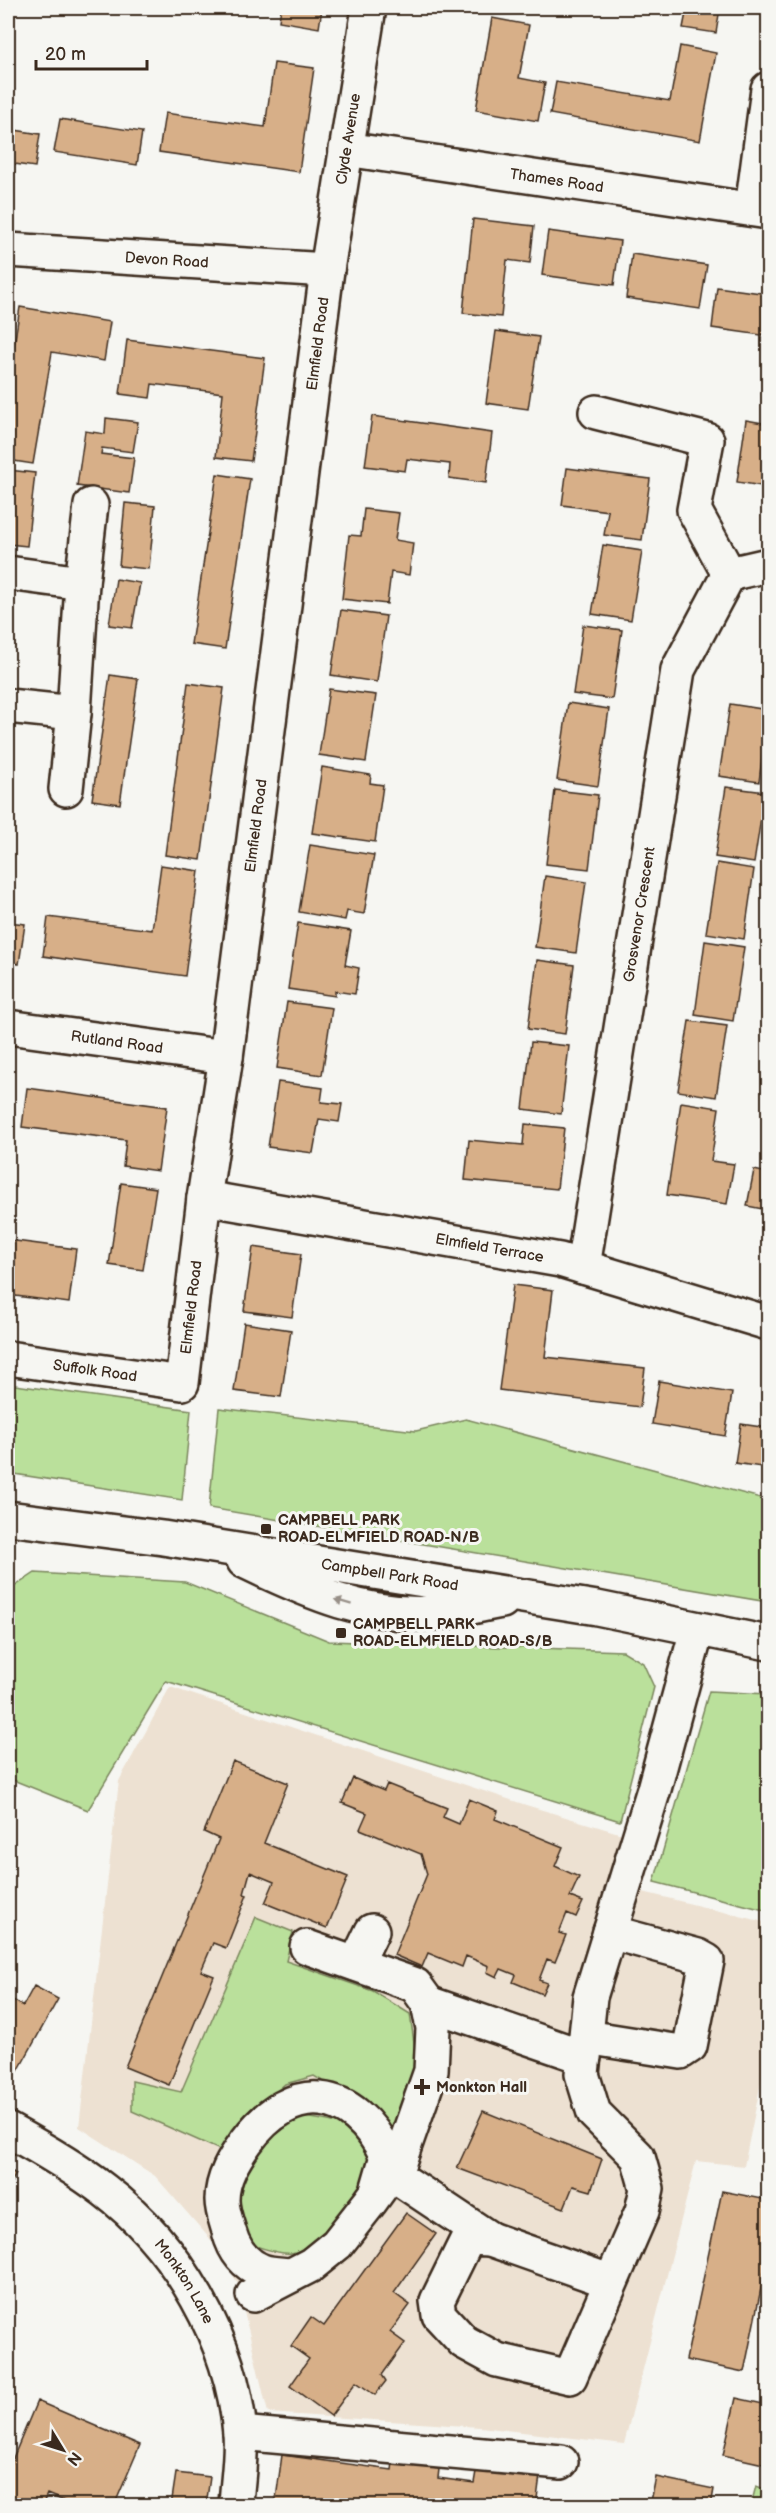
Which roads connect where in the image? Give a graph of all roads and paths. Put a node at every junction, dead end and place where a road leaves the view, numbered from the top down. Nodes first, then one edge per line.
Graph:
1 (369, 8) edge
2 (768, 89) edge
3 (346, 149) junction
4 (760, 211) edge
5 (8, 250) edge
6 (327, 270) junction
7 (596, 412) dead end
8 (91, 506) dead end
9 (768, 565) edge
10 (8, 573) edge
11 (729, 574) junction
12 (82, 583) junction
13 (8, 706) edge
14 (74, 713) junction
15 (66, 789) dead end
16 (8, 1027) edge
17 (226, 1057) junction
18 (204, 1198) junction
19 (583, 1267) junction
20 (768, 1323) edge
21 (8, 1358) edge
22 (182, 1383) joint
23 (8, 1518) edge
24 (697, 1630) junction
25 (768, 1644) edge
26 (372, 1931) dead end
27 (610, 1932) junction
28 (307, 1947) dead end
29 (356, 1964) junction
30 (428, 2003) junction
31 (585, 2047) junction
32 (8, 2130) edge
33 (384, 2182) junction
34 (490, 2239) junction
35 (289, 2275) junction
36 (609, 2281) junction
37 (254, 2295) dead end
38 (240, 2433) junction
39 (561, 2462) dead end
40 (236, 2505) edge

1 - 3 street, Clyde Avenue
2 - 4 street
3 - 4 street, Thames Road
3 - 6 street, Clyde Avenue
5 - 6 street, Devon Road
6 - 17 street, Elmfield Road
7 - 11 street
8 - 12 street
9 - 11 street
10 - 12 street
11 - 19 street, Grosvenor Crescent
12 - 14 street
13 - 14 street
14 - 15 street
16 - 17 street, Rutland Road
17 - 18 street, Elmfield Road
18 - 19 street, Elmfield Terrace
18 - 22 street, Elmfield Road
19 - 20 street, Elmfield Terrace
21 - 22 street, Suffolk Road
23 - 24 street, Campbell Park Road
24 - 25 street, Campbell Park Road
24 - 27 street
26 - 29 street
27 - 31 street
27 - 31 street
28 - 29 street
29 - 30 street
30 - 31 street
30 - 33 street
31 - 36 street
32 - 38 street, Monkton Lane
33 - 34 street
33 - 35 street
33 - 35 street
34 - 36 street
34 - 36 street
35 - 37 street
38 - 39 street
38 - 40 street, Monkton Lane

